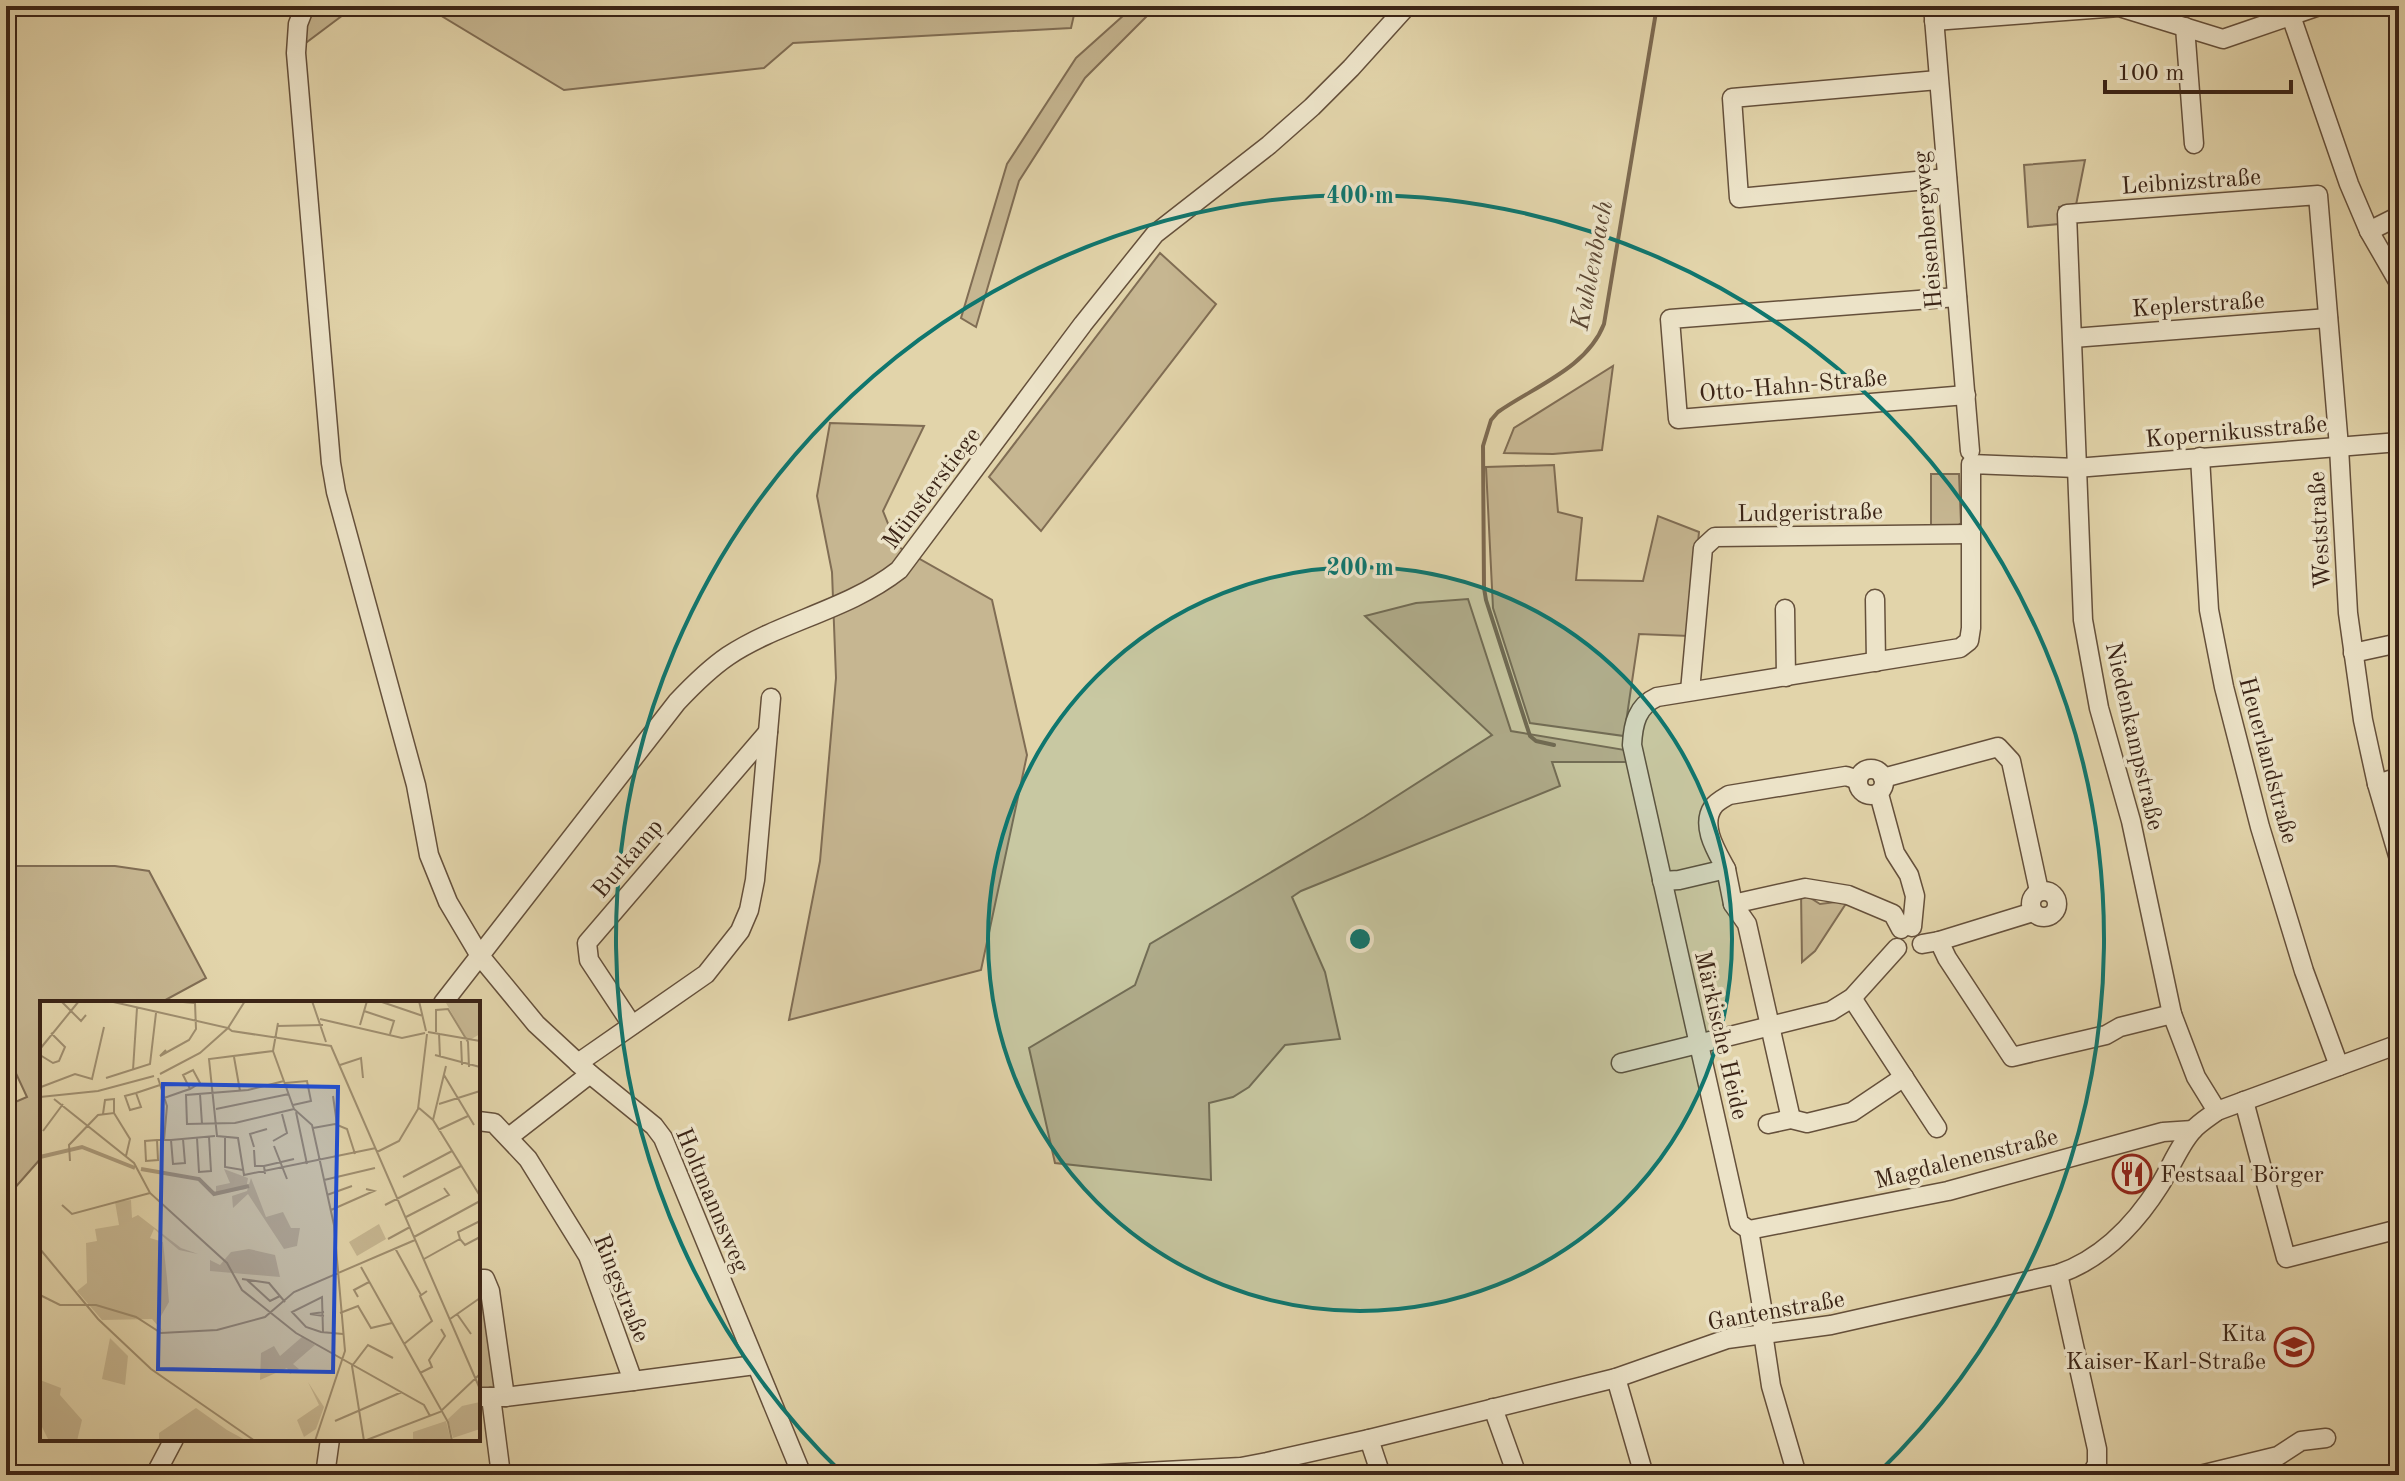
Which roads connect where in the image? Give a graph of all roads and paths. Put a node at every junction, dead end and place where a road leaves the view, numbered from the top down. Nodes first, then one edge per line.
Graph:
1 (305, 6) edge
2 (1407, 6) edge
3 (2319, 6) edge
4 (2065, 8) edge
5 (1933, 13) edge
6 (2291, 16) junction
7 (2185, 27) junction
8 (1938, 80) junction
9 (2194, 144) dead end
10 (1947, 178) junction
11 (2318, 195) joint
12 (2067, 214) joint
13 (2399, 216) edge
14 (2369, 231) junction
15 (2399, 283) edge
16 (1957, 297) junction
17 (2328, 318) junction
18 (2073, 338) junction
19 (1966, 395) junction
20 (2399, 442) edge
21 (2339, 447) junction
22 (1970, 451) dead end
23 (2200, 457) junction
24 (2076, 468) junction
25 (1970, 534) junction
26 (1875, 599) dead end
27 (1785, 609) dead end
28 (2399, 643) edge
29 (2353, 653) junction
30 (1876, 662) junction
31 (1786, 677) junction
32 (1690, 691) junction
33 (771, 698) dead end
34 (768, 732) junction
35 (2399, 777) edge
36 (2377, 784) junction
37 (1881, 786) junction
38 (2399, 859) edge
39 (1726, 869) junction
40 (1662, 881) junction
41 (1733, 904) junction
42 (1907, 928) junction
43 (1931, 942) junction
44 (1897, 948) junction
45 (480, 956) junction
46 (1852, 998) junction
47 (445, 1001) edge
48 (2172, 1014) junction
49 (632, 1025) junction
50 (1770, 1026) junction
51 (1701, 1044) junction
52 (2399, 1044) edge
53 (1621, 1063) dead end
54 (2339, 1066) junction
55 (584, 1069) junction
56 (1904, 1077) junction
57 (2244, 1101) junction
58 (2217, 1111) junction
59 (1791, 1119) junction
60 (480, 1121) edge
61 (1768, 1124) dead end
62 (1937, 1128) dead end
63 (2193, 1130) junction
64 (509, 1137) junction
65 (2399, 1229) edge
66 (1749, 1230) junction
67 (2058, 1274) junction
68 (480, 1279) edge
69 (1763, 1333) junction
70 (755, 1365) junction
71 (1616, 1378) junction
72 (633, 1381) junction
73 (491, 1397) edge
74 (1493, 1408) junction
75 (2326, 1438) dead end
76 (1369, 1439) junction
77 (173, 1441) edge
78 (330, 1441) edge
79 (155, 1475) edge
80 (325, 1475) edge
81 (501, 1475) edge
82 (802, 1475) edge
83 (1087, 1475) edge
84 (1381, 1475) edge
85 (1517, 1475) edge
86 (1644, 1475) edge
87 (1797, 1475) edge
88 (2091, 1475) edge
89 (2200, 1475) edge

1 - 45 street, Holtmannsweg
2 - 45 street, Münsterstiege
3 - 6 street
4 - 5 street
4 - 7 street
5 - 8 street, Heisenbergweg
6 - 7 street
6 - 14 street
7 - 9 street
8 - 10 street, Heisenbergweg
8 - 10 street
10 - 16 street, Heisenbergweg
11 - 12 street, Leibnizstraße
11 - 17 street, Weststraße
12 - 18 street, Niedenkampstraße
13 - 14 street
14 - 15 street
16 - 19 street, Heisenbergweg
16 - 19 street, Otto-Hahn-Straße
17 - 18 street, Keplerstraße
17 - 21 street, Weststraße
18 - 24 street, Niedenkampstraße
19 - 22 street, Heisenbergweg
20 - 21 street, Kopernikusstraße
21 - 23 street, Kopernikusstraße
21 - 29 street, Weststraße
23 - 24 street, Kopernikusstraße
23 - 54 street, Heuerlandstraße
24 - 25 street
24 - 48 street, Niedenkampstraße
25 - 30 street
25 - 32 street, Ludgeristraße
26 - 30 street
27 - 31 street
28 - 29 street
29 - 36 street, Weststraße
30 - 31 street
31 - 32 street
32 - 40 street, Märkische Heide
33 - 34 street
34 - 49 street
34 - 49 street, Burkamp
35 - 36 street
36 - 38 street, Weststraße
37 - 39 street
37 - 42 street
37 - 43 street
39 - 40 street
39 - 41 street
40 - 51 street, Märkische Heide
41 - 42 street
41 - 50 street
42 - 43 street
42 - 44 street
43 - 44 street
43 - 48 street
44 - 46 street
45 - 47 street, Münsterstiege
45 - 55 street, Holtmannsweg
46 - 50 street
46 - 56 street
48 - 58 street, Niedenkampstraße
49 - 55 street
50 - 51 street
50 - 59 street
51 - 53 street
51 - 66 street, Märkische Heide
52 - 54 street, Gantenstraße
54 - 57 street, Gantenstraße
55 - 64 street
55 - 70 street, Holtmannsweg
56 - 59 street
56 - 62 street
57 - 58 street, Gantenstraße
57 - 65 street
58 - 63 street, Gantenstraße
59 - 61 street
60 - 64 street, Ringstraße
63 - 66 street, Magdalenenstraße
63 - 67 street, Gantenstraße
64 - 72 street, Ringstraße
66 - 69 street, Märkische Heide
67 - 69 street, Gantenstraße
67 - 88 street
68 - 73 street
69 - 71 street, Gantenstraße
69 - 87 street, Märkische Heide
70 - 72 street, Ringstraße
70 - 82 street, Holtmannsweg
71 - 74 street, Gantenstraße
71 - 86 street
72 - 73 street, Ringstraße
73 - 81 street
74 - 76 street, Gantenstraße
74 - 85 street
75 - 89 street
76 - 83 street, Gantenstraße
76 - 84 street
77 - 79 street
78 - 80 street

